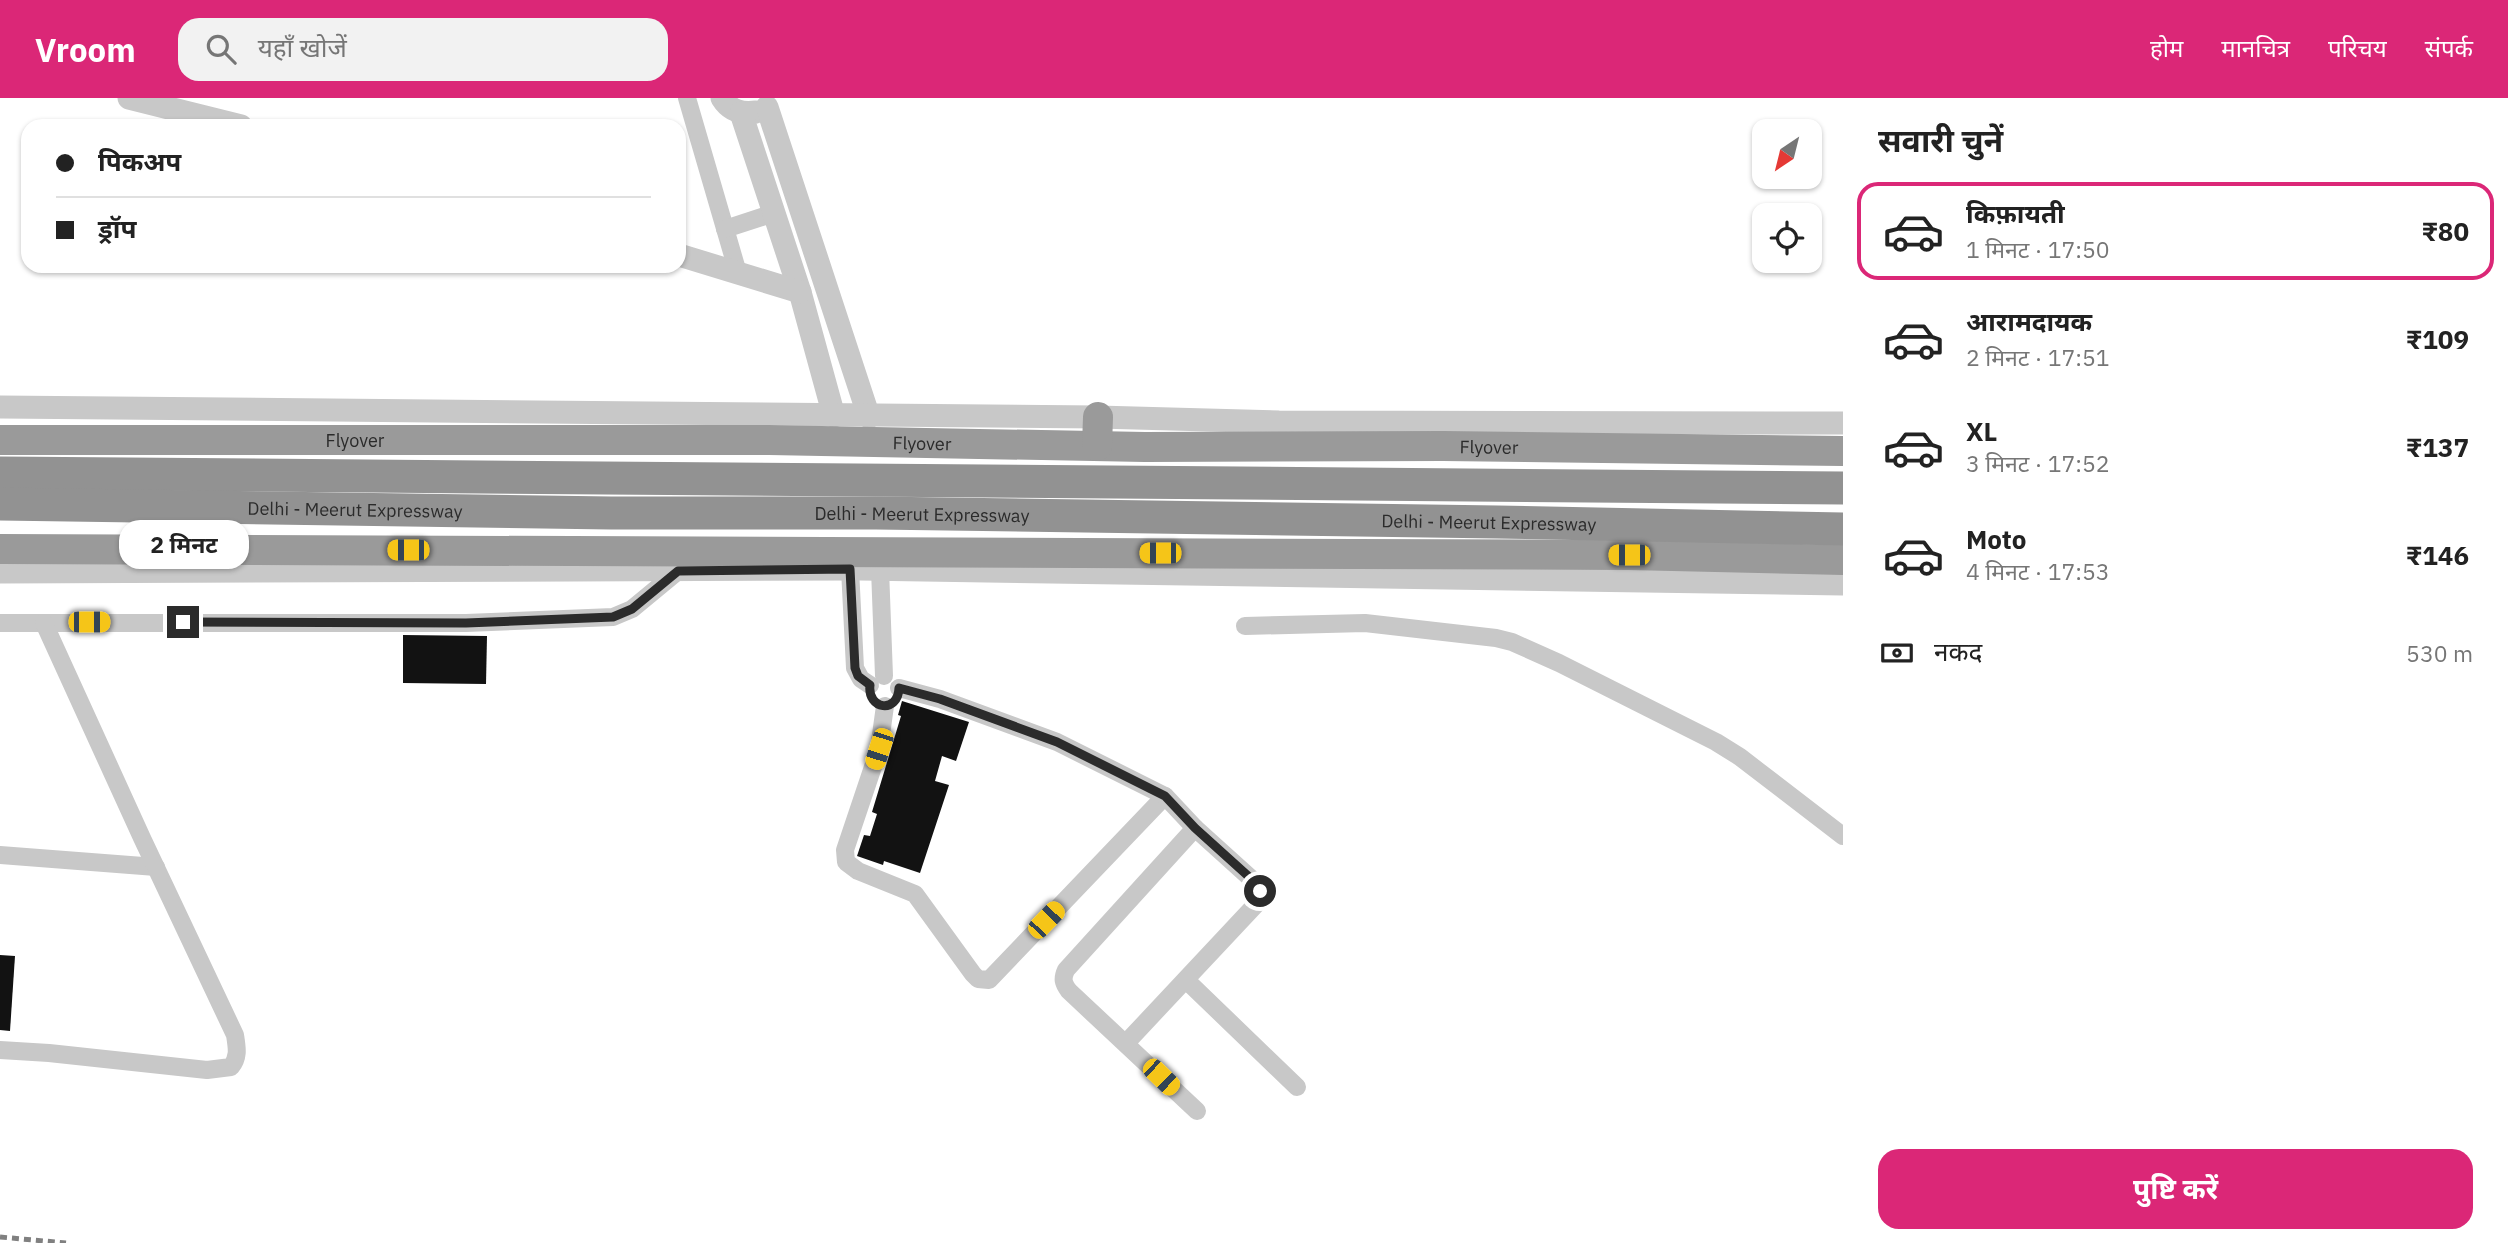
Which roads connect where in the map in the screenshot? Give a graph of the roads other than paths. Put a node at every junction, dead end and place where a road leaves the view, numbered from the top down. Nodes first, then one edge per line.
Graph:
1 (129, 98) edge
2 (687, 98) edge
3 (722, 98) edge
4 (771, 103) edge
5 (741, 113) junction
6 (213, 119) edge
7 (774, 213) junction
8 (725, 229) junction
9 (686, 257) edge
10 (738, 273) junction
11 (800, 292) junction
12 (0, 407) edge
13 (834, 416) junction
14 (869, 417) junction
15 (1843, 423) edge
16 (1098, 432) junction
17 (0, 440) edge
18 (1843, 451) edge
19 (0, 473) edge
20 (1843, 488) edge
21 (0, 504) edge
22 (1843, 529) edge
23 (0, 548) edge
24 (1211, 554) junction
25 (1843, 560) edge
26 (936, 561) junction
27 (850, 569) junction
28 (880, 569) junction
29 (678, 571) junction
30 (0, 572) edge
31 (1188, 575) junction
32 (1843, 584) edge
33 (0, 623) edge
34 (44, 623) junction
35 (1245, 626) dead end
36 (877, 681) junction
37 (899, 688) junction
38 (885, 706) junction
39 (1165, 796) junction
40 (1195, 828) junction
41 (1843, 836) edge
42 (0, 855) edge
43 (156, 867) junction
44 (1186, 980) junction
45 (1126, 1043) junction
46 (0, 1050) edge
47 (1297, 1087) dead end
48 (1197, 1111) dead end

1 - 6 street
2 - 8 street
3 - 5 street
4 - 5 street
4 - 14 street
5 - 7 street
7 - 8 street
7 - 11 street
8 - 10 street
9 - 10 street
10 - 11 street
11 - 13 street
12 - 13 street
13 - 14 street
14 - 16 street
15 - 16 street
16 - 17 highway, Flyover
16 - 18 highway, Flyover
19 - 20 highway, Delhi - Meerut Expressway
21 - 22 highway, Delhi - Meerut Expressway
23 - 26 highway
24 - 25 highway
24 - 26 highway
24 - 31 highway
26 - 28 street
26 - 31 street
27 - 28 street
27 - 29 street
27 - 36 street
28 - 36 street
29 - 30 street
29 - 34 street
31 - 32 street
33 - 34 street
34 - 43 street
35 - 41 street
36 - 37 street
36 - 38 street
37 - 38 street
37 - 39 street
38 - 39 street
39 - 40 street
40 - 44 street
40 - 45 street
42 - 43 street
43 - 46 street
44 - 45 street
44 - 47 street
45 - 48 street

